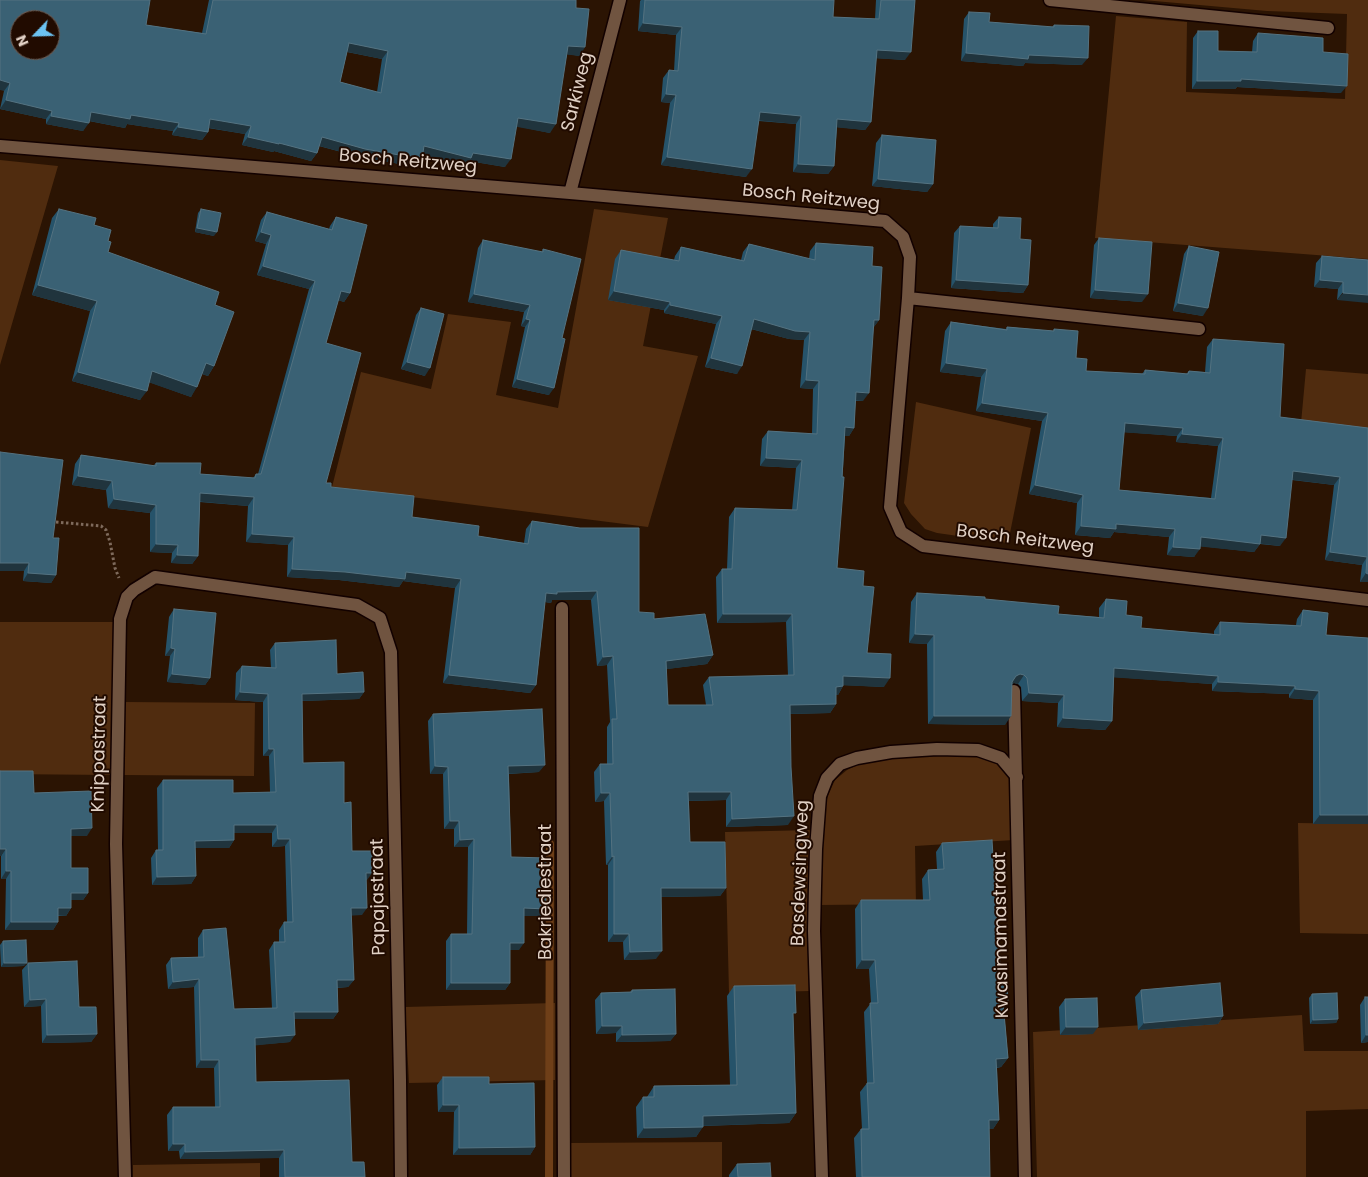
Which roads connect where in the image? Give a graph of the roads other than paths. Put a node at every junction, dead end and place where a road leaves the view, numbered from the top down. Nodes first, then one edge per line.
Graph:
1 (620, 0) edge
2 (1050, 0) edge
3 (1328, 28) dead end
4 (0, 146) edge
5 (570, 193) junction
6 (908, 298) junction
7 (1200, 329) dead end
8 (1368, 600) edge
9 (562, 608) dead end
10 (380, 618) joint
11 (1014, 691) edge
12 (1017, 777) junction
13 (125, 1177) edge
14 (401, 1177) edge
15 (564, 1177) edge
16 (822, 1177) edge
17 (1025, 1177) edge

1 - 5 street, Sarkiweg
2 - 3 street
4 - 5 street, Bosch Reitzweg
5 - 6 street, Bosch Reitzweg
6 - 7 street
6 - 8 street, Bosch Reitzweg
9 - 15 street, Bakriediestraat
10 - 13 street, Knippastraat
10 - 14 street, Papajastraat
11 - 12 street, Kwasimamastraat
12 - 16 street, Basdewsingweg
12 - 17 street, Kwasimamastraat

